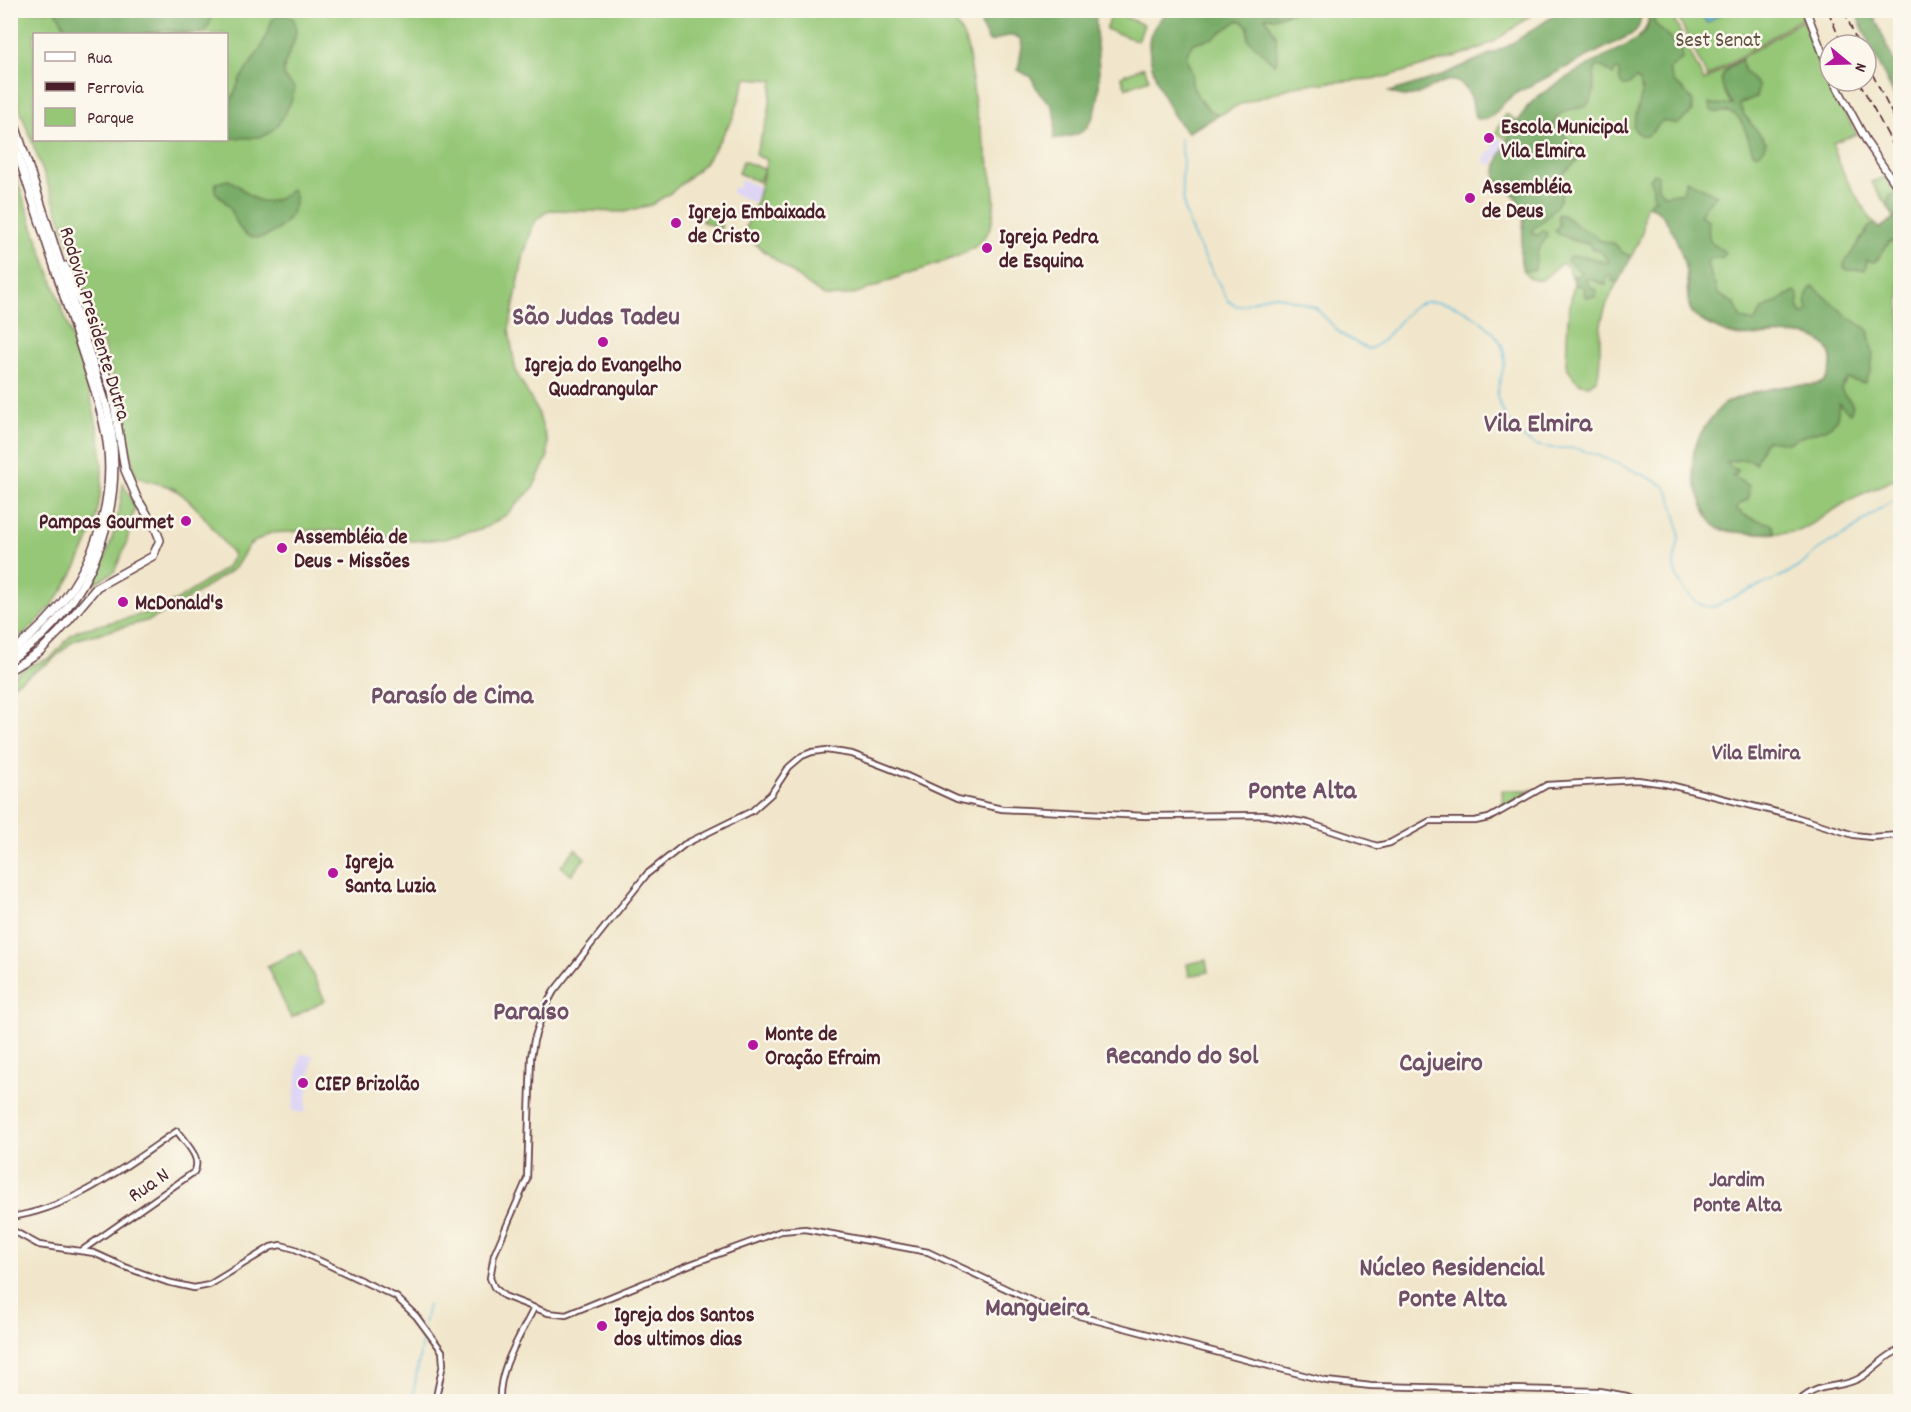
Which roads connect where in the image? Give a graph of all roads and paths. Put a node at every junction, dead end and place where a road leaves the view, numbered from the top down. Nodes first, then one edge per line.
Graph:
1 (1806, 10) edge
2 (1818, 41) edge
3 (1840, 93) edge
4 (10, 109) edge
5 (10, 131) edge
6 (1900, 191) edge
7 (58, 253) junction
8 (10, 652) edge
9 (10, 660) edge
10 (10, 670) edge
11 (1900, 835) edge
12 (10, 1216) edge
13 (10, 1229) edge
14 (81, 1251) junction
15 (534, 1308) junction
16 (1900, 1350) edge
17 (435, 1401) edge
18 (500, 1401) edge
19 (1641, 1401) edge
20 (1798, 1401) edge

1 - 2 main road
3 - 6 main road
4 - 7 highway, Rodovia Presidente Dutra
5 - 8 highway, Rodovia Presidente Dutra
7 - 9 highway, Rodovia Presidente Dutra
7 - 10 highway
11 - 15 street
12 - 14 street, Rua N
13 - 14 street
14 - 17 street
15 - 18 street
15 - 19 street
16 - 20 street

